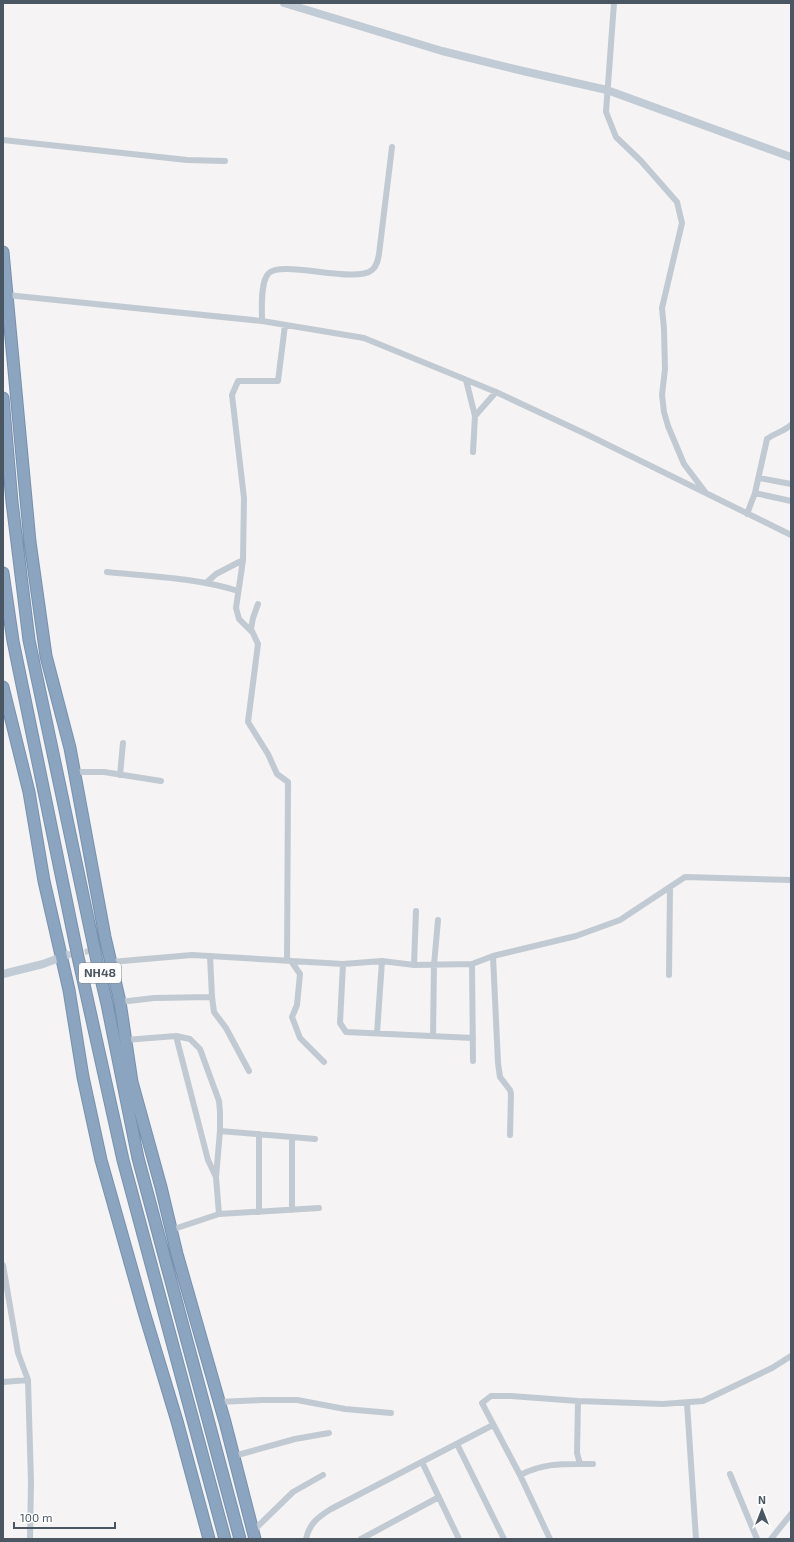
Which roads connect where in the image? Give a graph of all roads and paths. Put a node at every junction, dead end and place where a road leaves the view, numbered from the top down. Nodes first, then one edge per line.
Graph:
1 (284, 3) edge
2 (614, 3) edge
3 (607, 90) junction
4 (3, 140) edge
5 (392, 147) dead end
6 (791, 157) edge
7 (225, 161) dead end
8 (3, 252) edge
9 (7, 295) junction
10 (262, 321) junction
11 (285, 325) junction
12 (466, 380) junction
13 (496, 392) junction
14 (3, 398) edge
15 (475, 416) junction
16 (791, 425) edge
17 (473, 452) dead end
18 (759, 478) junction
19 (791, 484) edge
20 (755, 493) junction
21 (707, 494) junction
22 (791, 501) edge
23 (747, 514) junction
24 (791, 536) edge
25 (243, 560) junction
26 (107, 572) dead end
27 (3, 573) edge
28 (206, 583) junction
29 (238, 591) junction
30 (258, 604) dead end
31 (253, 633) junction
32 (3, 686) edge
33 (123, 743) dead end
34 (74, 772) junction
35 (120, 775) junction
36 (162, 781) dead end
37 (791, 880) edge
38 (670, 887) junction
39 (416, 911) dead end
40 (438, 920) dead end
41 (64, 956) junction
42 (210, 956) junction
43 (493, 956) junction
44 (289, 961) junction
45 (111, 962) junction
46 (382, 962) junction
47 (342, 964) junction
48 (472, 964) junction
49 (414, 965) junction
50 (434, 965) junction
51 (3, 974) edge
52 (669, 975) dead end
53 (212, 997) junction
54 (120, 1002) junction
55 (377, 1033) junction
56 (176, 1036) junction
57 (433, 1036) junction
58 (473, 1038) junction
59 (125, 1040) junction
60 (473, 1061) dead end
61 (324, 1062) dead end
62 (249, 1071) dead end
63 (220, 1131) junction
64 (259, 1134) junction
65 (510, 1135) dead end
66 (292, 1137) junction
67 (315, 1139) dead end
68 (216, 1177) junction
69 (319, 1208) dead end
70 (292, 1210) junction
71 (259, 1212) junction
72 (219, 1214) junction
73 (171, 1230) junction
74 (3, 1265) edge
75 (791, 1356) edge
76 (28, 1380) junction
77 (3, 1382) edge
78 (578, 1401) junction
79 (219, 1402) junction
80 (687, 1403) junction
81 (391, 1413) dead end
82 (493, 1425) junction
83 (329, 1433) dead end
84 (457, 1444) junction
85 (234, 1456) junction
86 (422, 1462) junction
87 (580, 1464) junction
88 (593, 1464) dead end
89 (730, 1474) dead end
90 (323, 1475) dead end
91 (520, 1475) junction
92 (439, 1498) junction
93 (791, 1514) edge
94 (254, 1535) edge
95 (30, 1539) edge
96 (209, 1539) edge
97 (225, 1539) edge
98 (240, 1539) edge
99 (306, 1539) edge
100 (361, 1539) edge
101 (459, 1539) edge
102 (504, 1539) edge
103 (550, 1539) edge
104 (696, 1539) edge
105 (757, 1539) edge
106 (771, 1539) edge

1 - 3 street
2 - 3 street
3 - 6 street
3 - 21 street
4 - 7 street
5 - 10 street
8 - 9 highway
9 - 10 street
9 - 34 highway
10 - 11 street
11 - 12 street
11 - 25 street
12 - 13 street
12 - 15 street
13 - 15 street
13 - 21 street
14 - 98 highway, NH48
15 - 17 street
16 - 18 street
18 - 19 street
18 - 20 street
20 - 22 street
20 - 23 street
21 - 23 street
23 - 24 street
25 - 28 street
25 - 29 street
26 - 28 street
27 - 97 highway, NH48
28 - 29 street
29 - 31 street
30 - 31 street
31 - 44 street
32 - 41 highway
33 - 35 street
34 - 35 street
34 - 45 highway
35 - 36 street
37 - 38 street
38 - 43 street
38 - 52 street
39 - 49 street
40 - 50 street
41 - 51 street
41 - 96 highway
42 - 44 street
42 - 45 street
42 - 53 street
43 - 48 street
43 - 65 street
44 - 47 street
44 - 61 street
45 - 54 highway
46 - 47 street
46 - 49 street
46 - 55 street
47 - 55 street
48 - 50 street
48 - 58 street
49 - 50 street
50 - 57 street
53 - 54 street
53 - 62 street
54 - 59 highway
55 - 57 street
56 - 59 street
56 - 63 street
56 - 68 street
57 - 58 street
58 - 60 street
59 - 73 highway
63 - 64 street
63 - 68 street
64 - 66 street
64 - 71 street
66 - 67 street
66 - 70 street
68 - 72 street
69 - 70 street
70 - 71 street
71 - 72 street
72 - 73 street
73 - 79 highway
74 - 76 street
75 - 80 street
76 - 77 street
76 - 95 street
78 - 80 street
78 - 82 street
78 - 87 street
79 - 81 street
79 - 85 highway
80 - 104 street
82 - 84 street
82 - 91 street
83 - 85 street
84 - 86 street
84 - 102 street
85 - 94 highway
86 - 92 street
86 - 99 street
87 - 88 street
87 - 91 street
89 - 105 street
90 - 94 street
91 - 103 street
92 - 100 street
92 - 101 street
93 - 106 street

